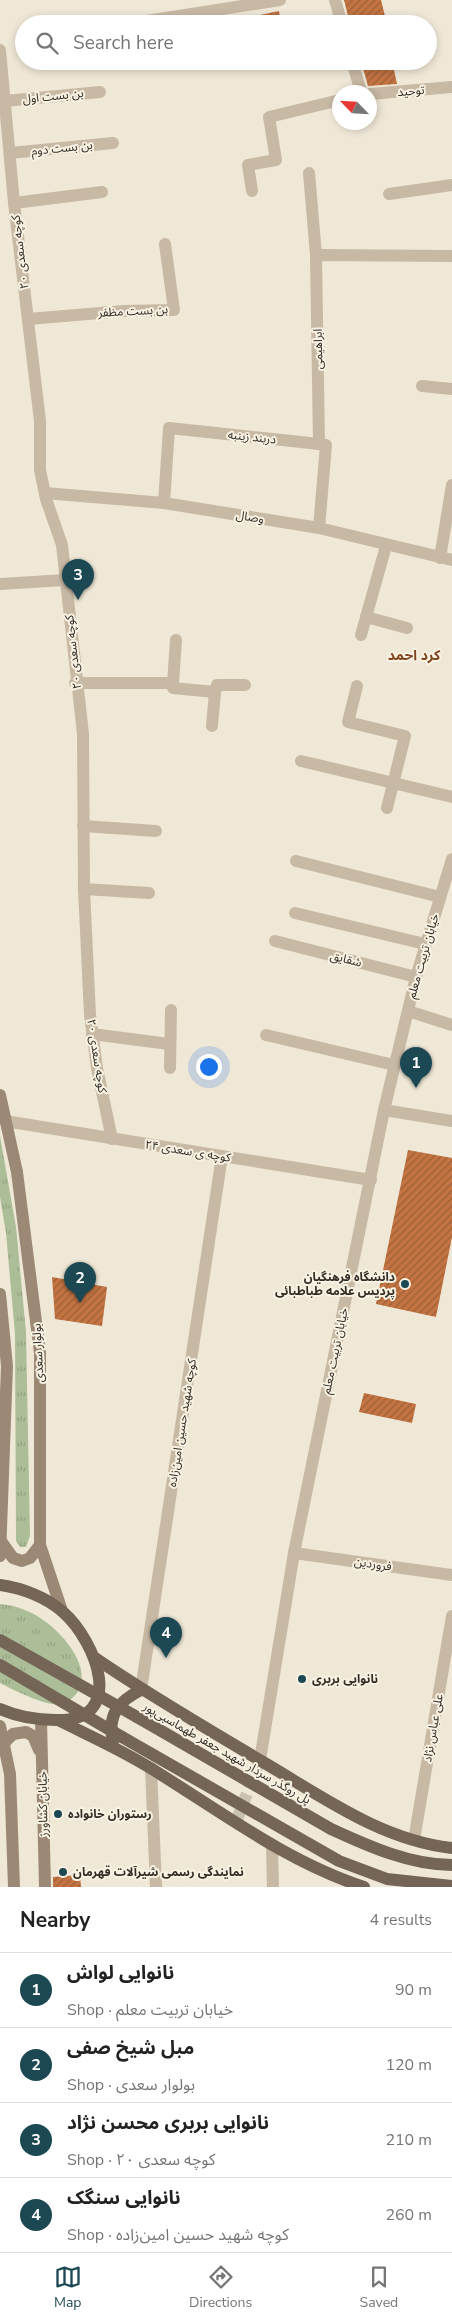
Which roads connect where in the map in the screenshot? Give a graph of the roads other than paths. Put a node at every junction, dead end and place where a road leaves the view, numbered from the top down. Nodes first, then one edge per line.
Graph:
1 (280, 0) edge
2 (335, 0) edge
3 (185, 15) edge
4 (339, 15) edge
5 (0, 50) edge
6 (355, 70) edge
7 (359, 85) edge
8 (452, 87) edge
9 (100, 92) dead end
10 (377, 93) edge
11 (5, 101) junction
12 (332, 102) edge
13 (113, 143) dead end
14 (10, 153) junction
15 (309, 173) dead end
16 (452, 185) edge
17 (252, 191) dead end
18 (102, 192) dead end
19 (388, 194) dead end
20 (14, 203) junction
21 (165, 244) dead end
22 (316, 255) junction
23 (452, 256) edge
24 (28, 319) junction
25 (422, 386) dead end
26 (452, 389) edge
27 (319, 444) junction
28 (452, 484) edge
29 (45, 492) junction
30 (164, 503) junction
31 (319, 528) junction
32 (386, 546) junction
33 (446, 559) edge
34 (65, 580) junction
35 (0, 584) edge
36 (366, 617) junction
37 (407, 628) dead end
38 (361, 635) dead end
39 (176, 640) dead end
40 (76, 683) junction
41 (173, 683) junction
42 (245, 685) dead end
43 (357, 686) dead end
44 (215, 692) junction
45 (212, 726) dead end
46 (301, 761) dead end
47 (394, 783) junction
48 (452, 797) edge
49 (387, 808) dead end
50 (84, 826) junction
51 (156, 831) dead end
52 (452, 860) edge
53 (296, 861) dead end
54 (84, 888) junction
55 (149, 893) dead end
56 (440, 897) junction
57 (295, 913) dead end
58 (275, 941) dead end
59 (425, 944) junction
60 (416, 977) junction
61 (171, 1010) dead end
62 (408, 1011) junction
63 (452, 1025) edge
64 (92, 1034) junction
65 (266, 1035) dead end
66 (169, 1044) junction
67 (394, 1065) junction
68 (170, 1068) dead end
69 (0, 1095) edge
70 (384, 1110) junction
71 (452, 1121) edge
72 (5, 1122) junction
73 (112, 1138) junction
74 (222, 1156) junction
75 (371, 1180) junction
76 (0, 1294) edge
77 (4, 1366) edge
78 (2, 1541) junction
79 (40, 1545) junction
80 (294, 1553) junction
81 (0, 1556) edge
82 (452, 1575) edge
83 (0, 1585) edge
84 (62, 1611) junction
85 (452, 1616) edge
86 (0, 1640) edge
87 (95, 1658) junction
88 (0, 1665) edge
89 (141, 1690) junction
90 (0, 1709) edge
91 (41, 1720) junction
92 (58, 1720) junction
93 (0, 1729) edge
94 (119, 1742) junction
95 (3, 1744) junction
96 (42, 1754) junction
97 (260, 1760) junction
98 (151, 1768) junction
99 (414, 1840) junction
100 (272, 1844) junction
101 (452, 1848) edge
102 (451, 1865) edge
103 (450, 1886) edge
104 (14, 1887) edge
105 (45, 1887) edge
106 (156, 1887) edge
107 (273, 1887) edge
108 (364, 1887) edge

1 - 3 street
2 - 4 street
5 - 11 street, کوچه سعدی ۲۰
6 - 7 street
8 - 10 street, توحید
9 - 11 street, بن بست اول
11 - 14 street, کوچه سعدی ۲۰
12 - 17 street
13 - 14 street, بن بست دوم
14 - 20 street, کوچه سعدی ۲۰
15 - 22 street, ابراهیمی
16 - 19 street
18 - 20 street
20 - 24 street, کوچه سعدی ۲۰
21 - 24 street, بن بست مظفر
22 - 23 street
22 - 27 street, ابراهیمی
24 - 29 street, کوچه سعدی ۲۰
25 - 26 street
27 - 30 street, دربند زینبه
27 - 31 street
28 - 33 street
29 - 30 street, وصال
29 - 34 street, کوچه سعدی ۲۰
30 - 31 street, وصال
31 - 32 street, وصال
32 - 33 street, وصال
32 - 36 street
34 - 35 street
34 - 40 street, کوچه سعدی ۲۰
36 - 37 street
36 - 38 street
39 - 41 street
40 - 41 street
40 - 50 street, کوچه سعدی ۲۰
41 - 44 street
42 - 44 street
43 - 47 street
44 - 45 street
46 - 47 street
47 - 48 street
47 - 49 street
50 - 51 street
50 - 54 street, کوچه سعدی ۲۰
52 - 56 street, خیابان تربیت معلم
53 - 56 street
54 - 55 street
54 - 64 street, کوچه سعدی ۲۰
56 - 59 street, خیابان تربیت معلم
57 - 59 street
58 - 60 street, شقایق
59 - 60 street, خیابان تربیت معلم
60 - 62 street, خیابان تربیت معلم
61 - 66 street
62 - 63 street
62 - 67 street, خیابان تربیت معلم
64 - 66 street
64 - 73 street, کوچه سعدی ۲۰
65 - 67 street
66 - 68 street
67 - 70 street, خیابان تربیت معلم
69 - 72 main road, بولوار سعدی
70 - 71 street
70 - 75 street, خیابان تربیت معلم
72 - 73 street, کوچه ی سعدی ۲۴
72 - 79 main road, بولوار سعدی
73 - 74 street, کوچه ی سعدی ۲۴
74 - 75 street, کوچه ی سعدی ۲۴
74 - 89 street, کوچه شهید حسین امین‌زاده
75 - 80 street, خیابان تربیت معلم
76 - 77 main road
77 - 78 main road
78 - 79 main road
78 - 81 main road
79 - 84 main road, بولوار سعدی
80 - 82 street, فروردین
80 - 97 street, خیابان تربیت معلم
83 - 84 main road
84 - 87 main road
85 - 99 street, علی عباس نژاد
86 - 102 main road, پل روگذر سردار شهید جعفر طهماسبی‌پور, bridge
87 - 89 main road
87 - 92 main road
88 - 94 main road, bridge
89 - 94 main road
89 - 97 main road
90 - 91 main road
91 - 92 main road
91 - 96 main road, خیابان کشاورز
92 - 94 main road
93 - 95 main road
94 - 98 main road
94 - 103 main road
95 - 96 main road
95 - 104 main road
96 - 105 main road, خیابان کشاورز
97 - 99 main road
98 - 100 main road
98 - 106 street
99 - 101 main road
100 - 107 street
100 - 108 main road

